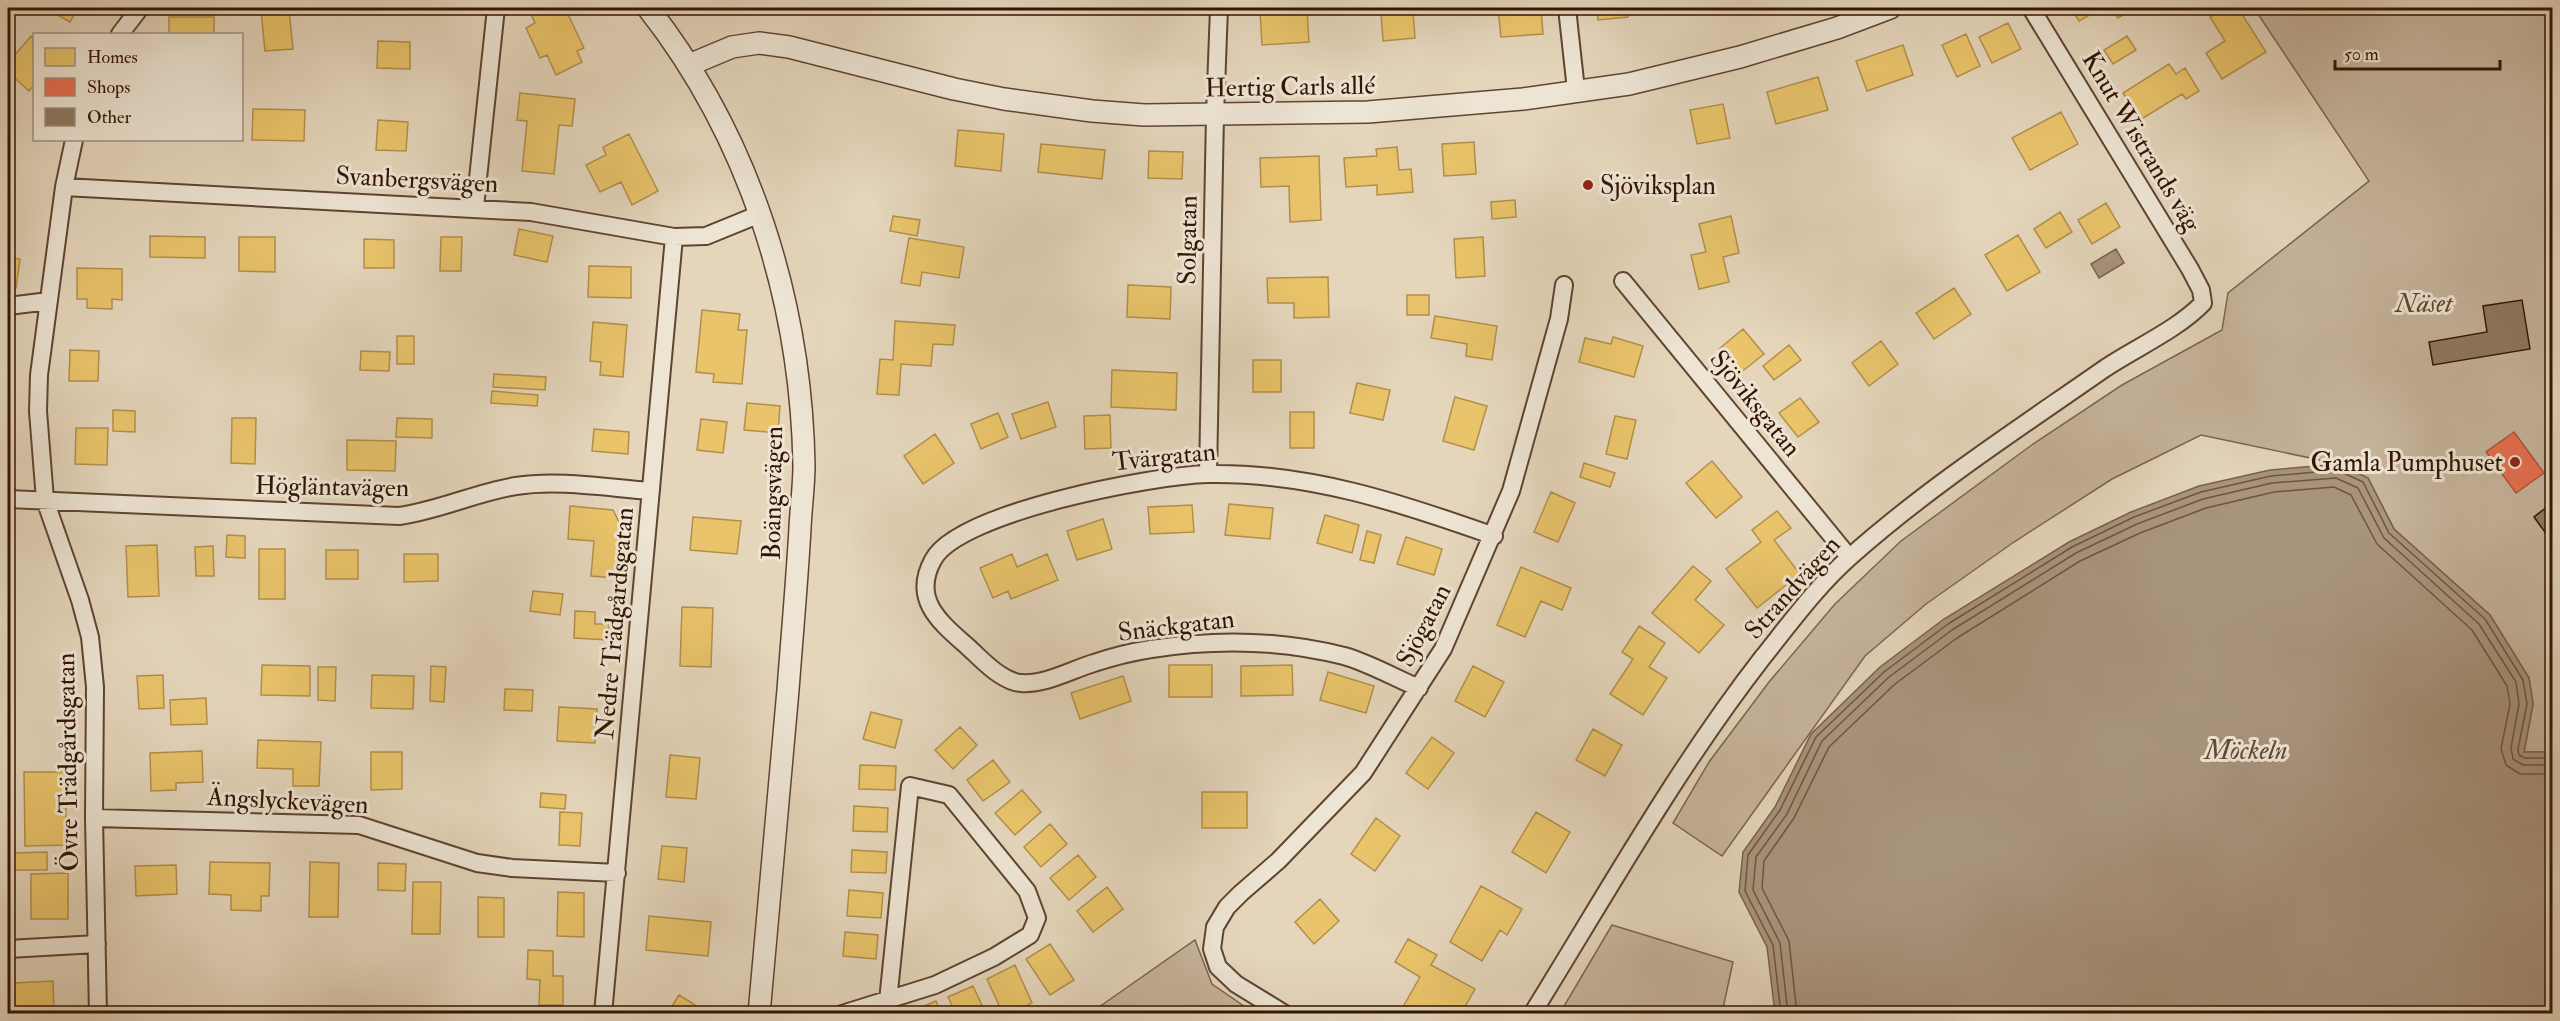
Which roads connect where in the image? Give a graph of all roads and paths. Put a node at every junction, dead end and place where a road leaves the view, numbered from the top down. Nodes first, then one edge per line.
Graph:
1 (140, 8) edge
2 (496, 8) edge
3 (648, 8) edge
4 (1219, 8) edge
5 (1567, 8) edge
6 (1890, 8) edge
7 (2031, 8) edge
8 (121, 33) edge
9 (689, 65) junction
10 (1576, 90) junction
11 (1215, 115) junction
12 (74, 141) edge
13 (64, 187) junction
14 (475, 207) junction
15 (760, 214) junction
16 (674, 237) junction
17 (1623, 281) dead end
18 (1564, 285) dead end
19 (49, 301) junction
20 (2203, 303) joint
21 (8, 306) edge
22 (1208, 474) junction
23 (651, 491) junction
24 (8, 499) edge
25 (45, 500) junction
26 (1494, 536) junction
27 (1849, 557) junction
28 (952, 633) joint
29 (1419, 688) junction
30 (94, 818) junction
31 (617, 873) junction
32 (97, 944) junction
33 (8, 949) edge
34 (888, 1001) junction
35 (98, 1014) edge
36 (603, 1014) edge
37 (759, 1014) edge
38 (842, 1014) edge
39 (1285, 1014) edge
40 (1532, 1014) edge

1 - 8 street
2 - 14 street
3 - 9 street, Boängsvägen
4 - 11 street, Solgatan
5 - 10 street
6 - 10 street, Hertig Carls allé
7 - 20 street, Knut Wistrands väg
9 - 11 street, Hertig Carls allé
9 - 15 street, Boängsvägen
10 - 11 street, Hertig Carls allé
11 - 22 street, Solgatan
12 - 13 street, Övre Trädgårdsgatan
13 - 14 street, Svanbergsvägen
13 - 19 street, Övre Trädgårdsgatan
14 - 16 street, Svanbergsvägen
15 - 16 street, Svanbergsvägen
15 - 37 street, Boängsvägen
16 - 23 street, Nedre Trädgårdsgatan
17 - 27 street, Sjöviksgatan
18 - 26 street, Sjögatan
19 - 21 street
19 - 25 street, Övre Trädgårdsgatan
20 - 27 street, Strandvägen
22 - 26 street, Tvärgatan
22 - 28 street, Tvärgatan
23 - 25 street, Högläntavägen
23 - 31 street, Nedre Trädgårdsgatan
24 - 25 street, Högläntavägen
25 - 30 street, Övre Trädgårdsgatan
26 - 29 street, Sjögatan
27 - 40 street, Strandvägen
28 - 29 street, Snäckgatan
29 - 39 street, Sjögatan
30 - 31 street, Ängslyckevägen
30 - 32 street, Övre Trädgårdsgatan
31 - 36 street, Nedre Trädgårdsgatan
32 - 33 street
32 - 35 street, Övre Trädgårdsgatan
34 - 34 street
34 - 38 street

